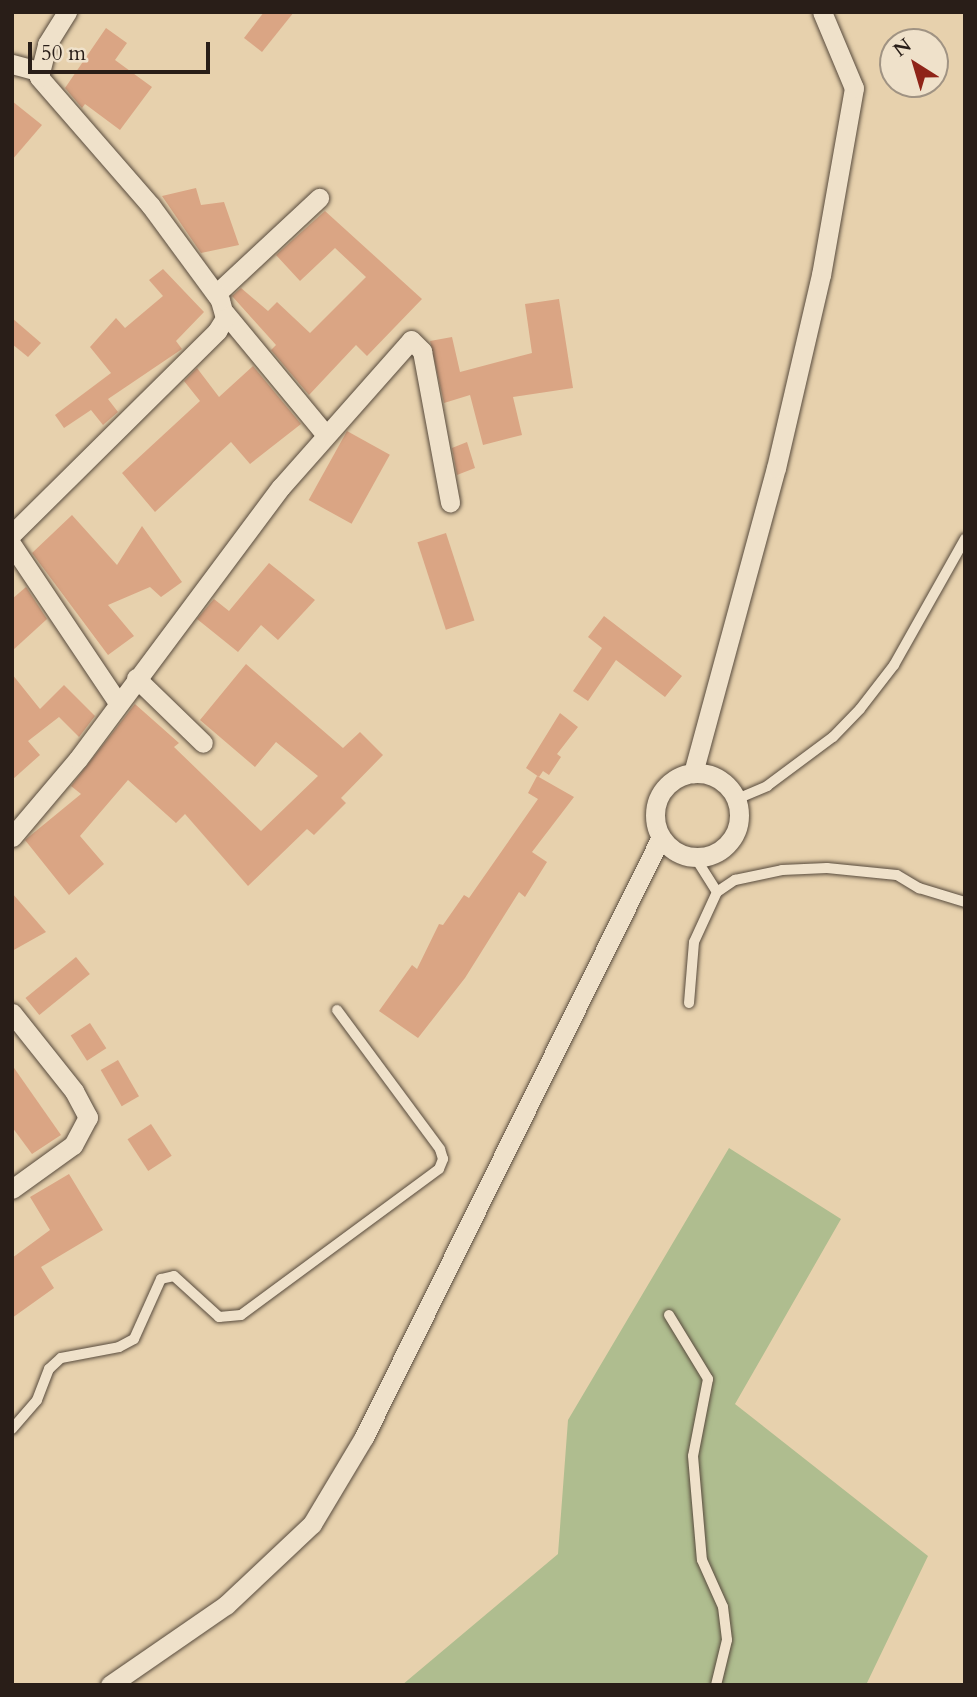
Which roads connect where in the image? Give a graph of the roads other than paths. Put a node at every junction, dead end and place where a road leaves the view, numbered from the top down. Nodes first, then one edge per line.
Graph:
1 (67, 12) edge
2 (822, 12) edge
3 (12, 64) edge
4 (39, 71) junction
5 (319, 198) dead end
6 (216, 294) junction
7 (225, 313) junction
8 (326, 435) junction
9 (450, 502) dead end
10 (12, 534) edge
11 (965, 539) edge
12 (12, 545) edge
13 (136, 678) junction
14 (118, 703) junction
15 (203, 743) dead end
16 (693, 773) junction
17 (737, 799) junction
18 (12, 837) edge
19 (661, 837) junction
20 (695, 857) junction
21 (717, 892) junction
22 (965, 902) edge
23 (689, 1003) dead end
24 (337, 1010) dead end
25 (12, 1013) edge
26 (12, 1189) edge
27 (669, 1315) dead end
28 (12, 1429) edge
29 (110, 1685) edge
30 (716, 1685) edge

1 - 4 street
2 - 16 street
3 - 4 street
4 - 6 street
5 - 6 street
6 - 7 street
7 - 8 street
7 - 10 street
8 - 9 street
8 - 13 street
11 - 17 lane
12 - 14 street
13 - 14 street
13 - 15 street
14 - 18 street
16 - 17 street
16 - 19 street
17 - 20 street
19 - 20 street
19 - 29 street
20 - 21 lane
21 - 22 lane
21 - 23 lane
24 - 28 lane
25 - 26 street
27 - 30 lane

